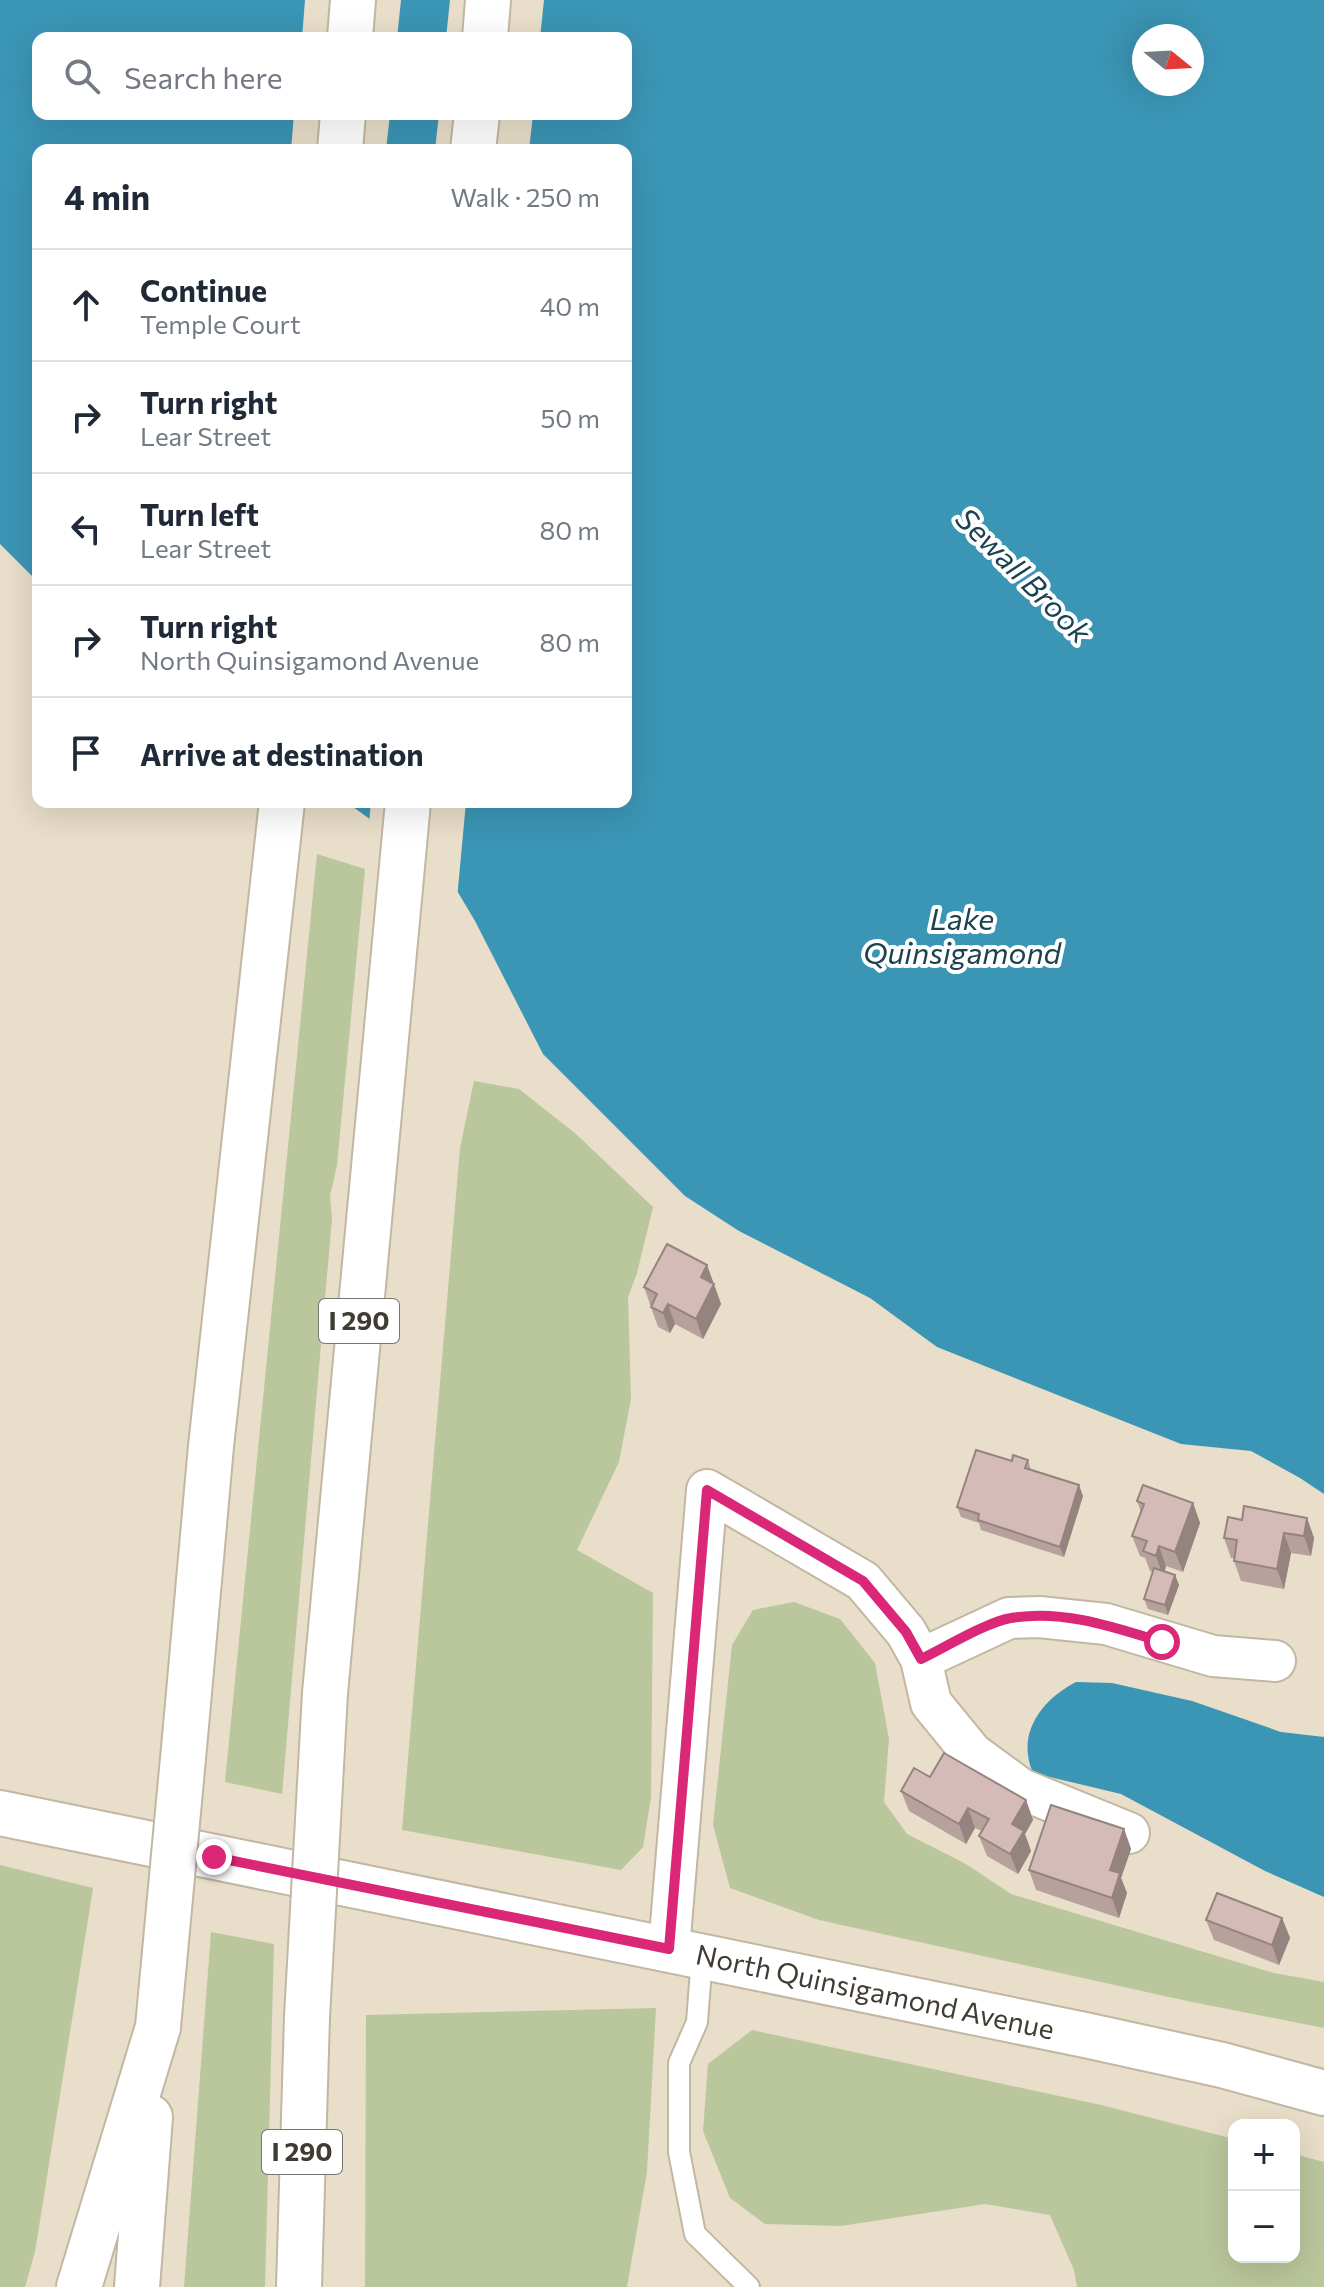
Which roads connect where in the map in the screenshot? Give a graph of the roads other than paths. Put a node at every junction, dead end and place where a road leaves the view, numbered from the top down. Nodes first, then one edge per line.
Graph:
1 (353, 0) edge
2 (488, 0) edge
3 (350, 32) edge
4 (485, 32) edge
5 (342, 120) edge
6 (476, 120) edge
7 (340, 144) edge
8 (474, 144) edge
9 (407, 808) edge
10 (280, 822) edge
11 (921, 1659) junction
12 (1275, 1661) dead end
13 (0, 1813) edge
14 (1129, 1833) dead end
15 (686, 1953) junction
16 (158, 2027) junction
17 (1324, 2093) edge
18 (79, 2287) edge
19 (137, 2287) edge
20 (299, 2287) edge
21 (749, 2287) edge

1 - 3 main road
2 - 4 main road
5 - 7 main road
6 - 8 main road
9 - 20 main road, I 290, bridge
10 - 16 main road, bridge
11 - 12 street
11 - 14 street
11 - 15 street
13 - 15 main road, North Quinsigamond Avenue
15 - 17 main road, North Quinsigamond Avenue
15 - 21 lane
16 - 18 main road
16 - 19 main road

